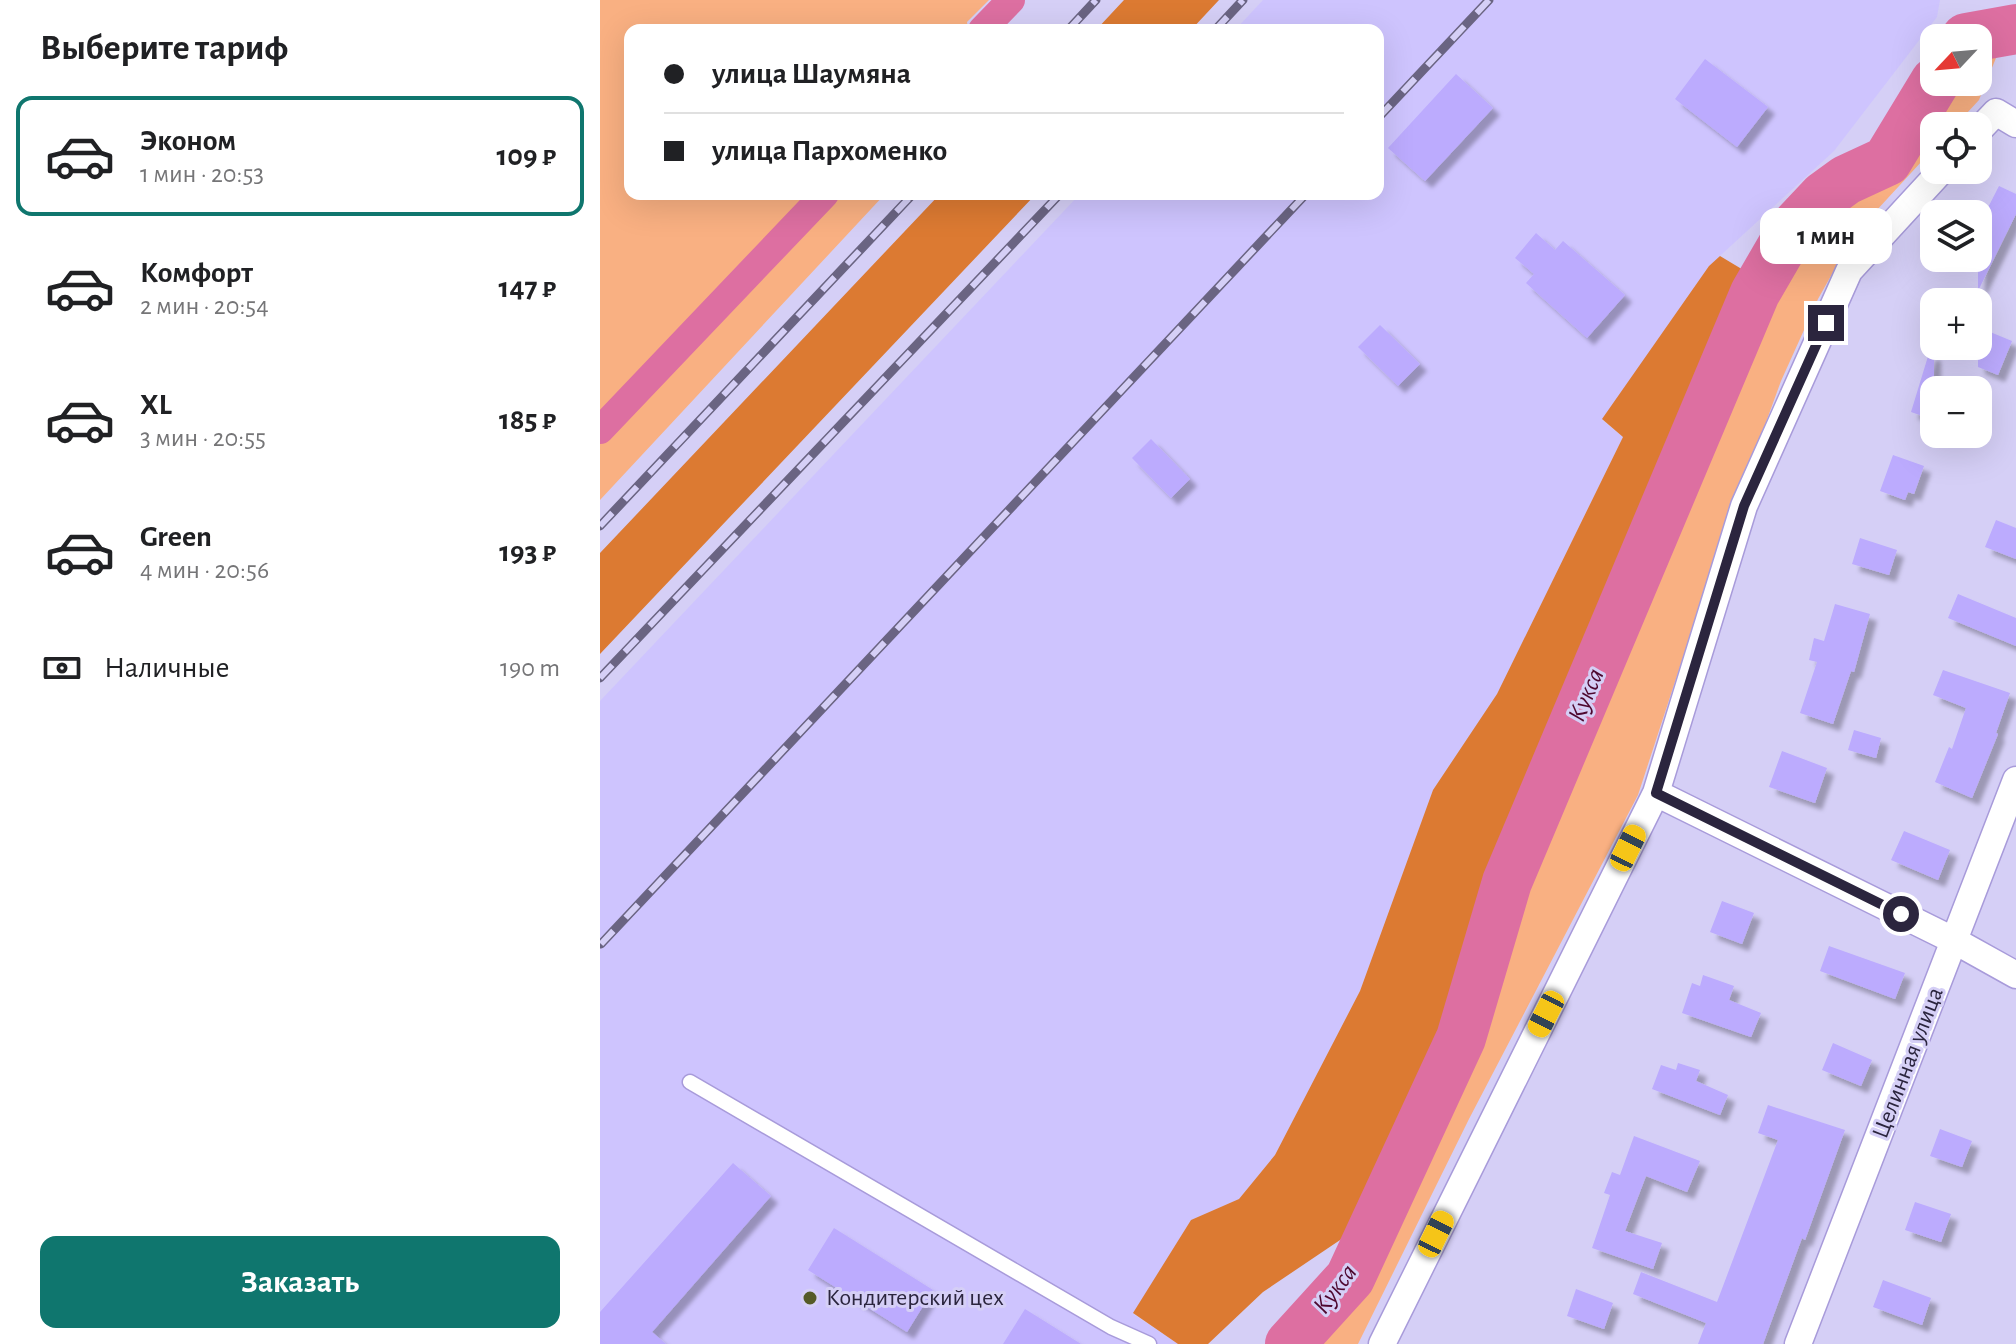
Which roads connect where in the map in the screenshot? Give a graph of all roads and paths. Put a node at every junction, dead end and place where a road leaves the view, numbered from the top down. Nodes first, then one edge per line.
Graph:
1 (1929, 184) edge
2 (2016, 780) edge
3 (1656, 793) junction
4 (1955, 941) junction
5 (2016, 975) edge
6 (690, 1082) dead end
7 (1149, 1344) edge
8 (1382, 1344) edge
9 (1798, 1344) edge

1 - 3 street
2 - 4 street, Целинная улица
3 - 4 street
3 - 8 street
4 - 5 street
4 - 9 street, Целинная улица
6 - 7 lane

